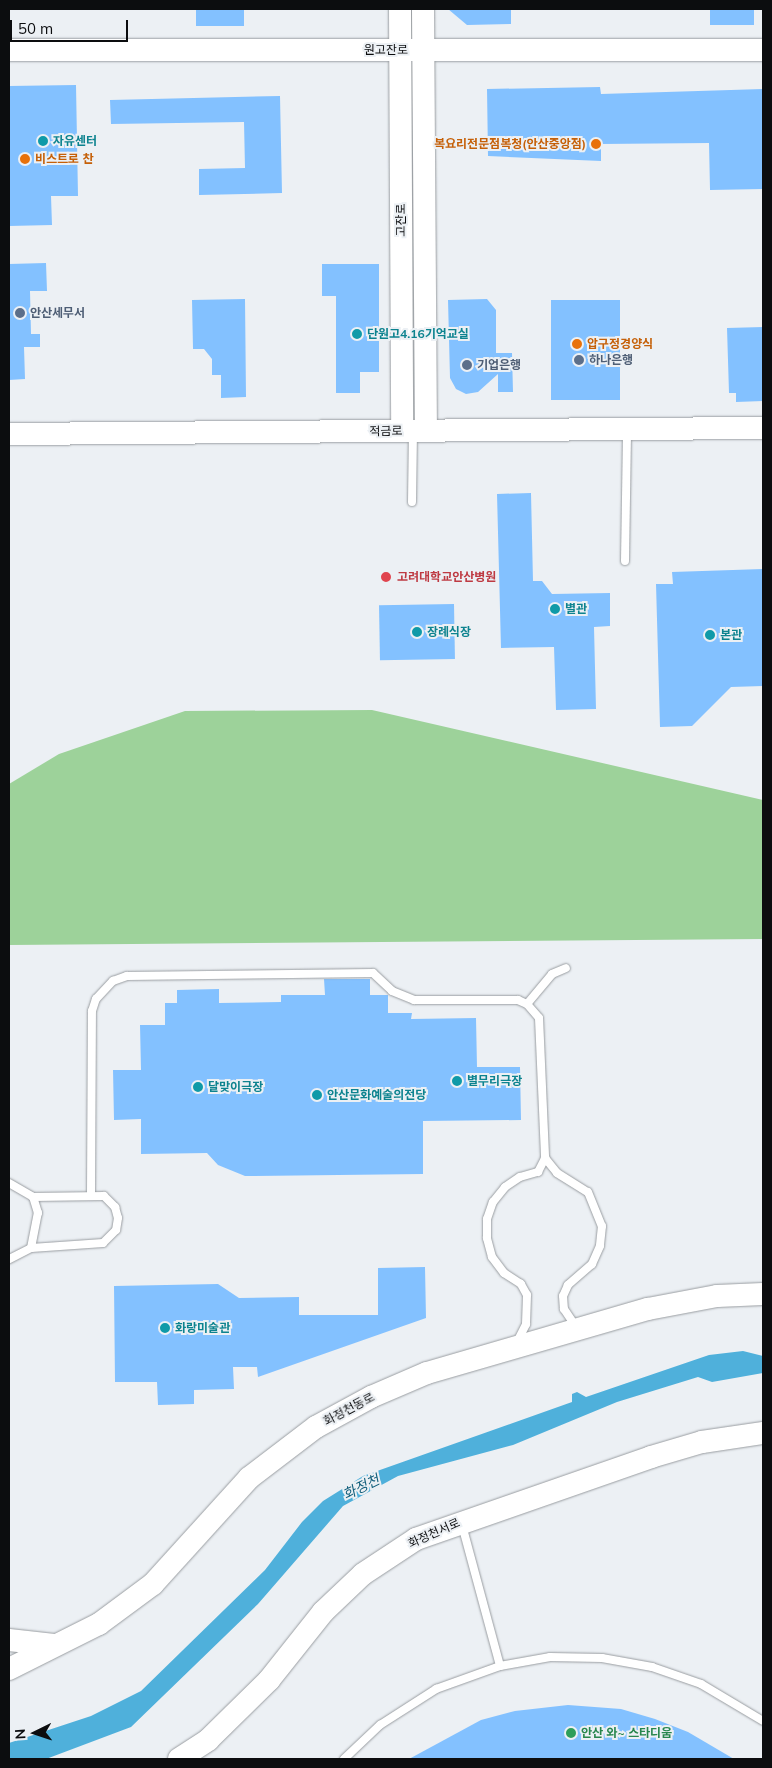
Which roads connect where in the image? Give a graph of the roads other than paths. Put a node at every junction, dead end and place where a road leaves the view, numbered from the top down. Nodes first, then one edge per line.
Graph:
1 (400, 9) edge
2 (423, 9) edge
3 (9, 50) edge
4 (400, 50) junction
5 (423, 50) junction
6 (763, 50) edge
7 (763, 428) edge
8 (627, 429) junction
9 (414, 431) junction
10 (9, 434) edge
11 (412, 502) dead end
12 (625, 561) dead end
13 (566, 968) dead end
14 (528, 1004) junction
15 (545, 1158) junction
16 (9, 1183) edge
17 (90, 1194) junction
18 (33, 1197) junction
19 (31, 1248) junction
20 (9, 1259) edge
21 (763, 1294) edge
22 (577, 1328) junction
23 (514, 1347) junction
24 (763, 1433) edge
25 (461, 1521) junction
26 (9, 1640) edge
27 (57, 1645) junction
28 (500, 1666) junction
29 (9, 1669) edge
30 (763, 1722) edge
31 (183, 1758) edge
32 (344, 1759) edge

1 - 4 street, 고잔로
2 - 5 street, 고잔로
3 - 4 street, 원고잔로
4 - 5 street, 원고잔로
4 - 9 street, 고잔로
5 - 6 street, 원고잔로
5 - 9 street, 고잔로
7 - 8 street, 적금로
8 - 9 street, 적금로
8 - 12 lane
9 - 10 street, 적금로
9 - 11 lane
13 - 14 lane
14 - 15 lane
14 - 17 lane
15 - 22 lane
15 - 23 lane
16 - 18 lane
17 - 18 lane
17 - 19 lane
18 - 19 lane
19 - 20 lane
21 - 22 street, 화정천동로
22 - 23 street, 화정천동로
23 - 27 street, 화정천동로
24 - 25 street, 화정천서로
25 - 28 lane
25 - 31 street, 화정천서로
26 - 27 street
27 - 29 street, 화정천동로
28 - 30 lane
28 - 32 lane

